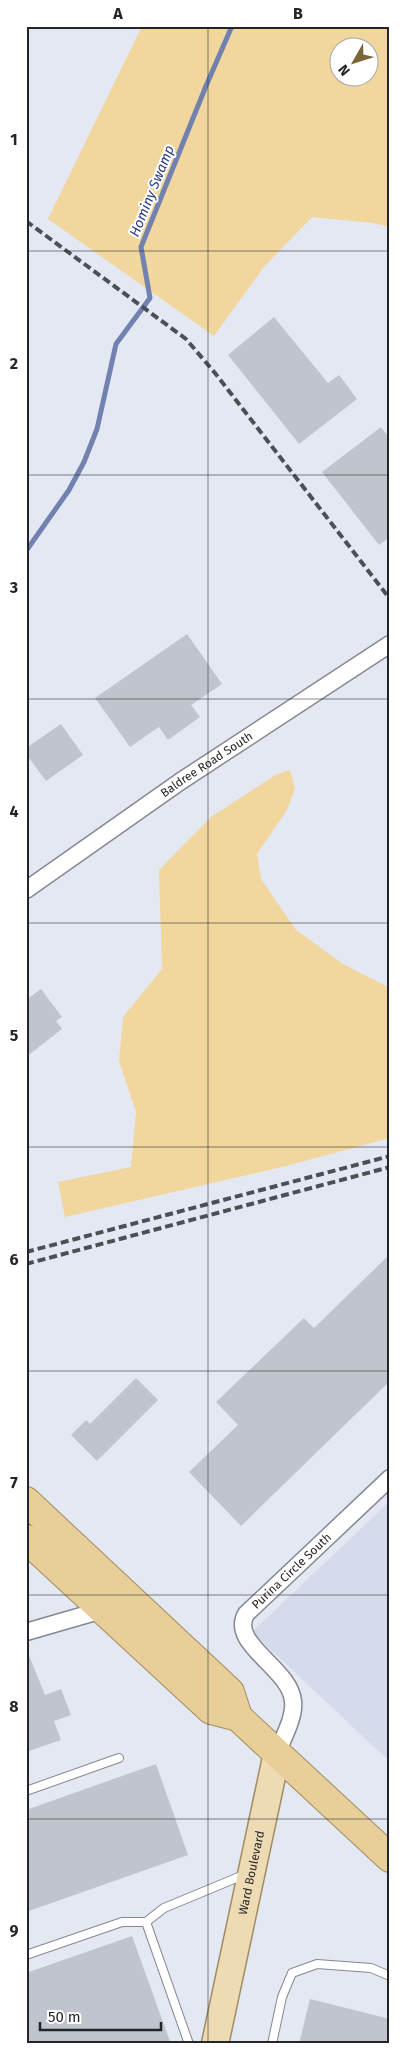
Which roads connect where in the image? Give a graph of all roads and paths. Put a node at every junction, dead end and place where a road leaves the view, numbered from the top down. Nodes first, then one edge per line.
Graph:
1 (390, 644) edge
2 (26, 890) edge
3 (390, 1478) edge
4 (26, 1501) edge
5 (26, 1539) edge
6 (132, 1601) junction
7 (103, 1610) junction
8 (26, 1632) edge
9 (238, 1717) junction
10 (277, 1753) junction
11 (119, 1758) dead end
12 (26, 1790) edge
13 (390, 1858) edge
14 (252, 1872) junction
15 (146, 1922) junction
16 (26, 1956) edge
17 (390, 1976) edge
18 (189, 2044) edge
19 (215, 2044) edge
20 (272, 2044) edge

1 - 2 street, Baldree Road South
3 - 10 street, Purina Circle South
4 - 6 highway
5 - 7 highway
6 - 7 street
6 - 9 highway
7 - 8 street
7 - 9 highway
9 - 10 highway
10 - 13 highway
10 - 14 main road, Ward Boulevard
11 - 12 lane
14 - 15 lane
14 - 19 main road, Ward Boulevard
15 - 16 lane
15 - 18 lane
17 - 20 lane

